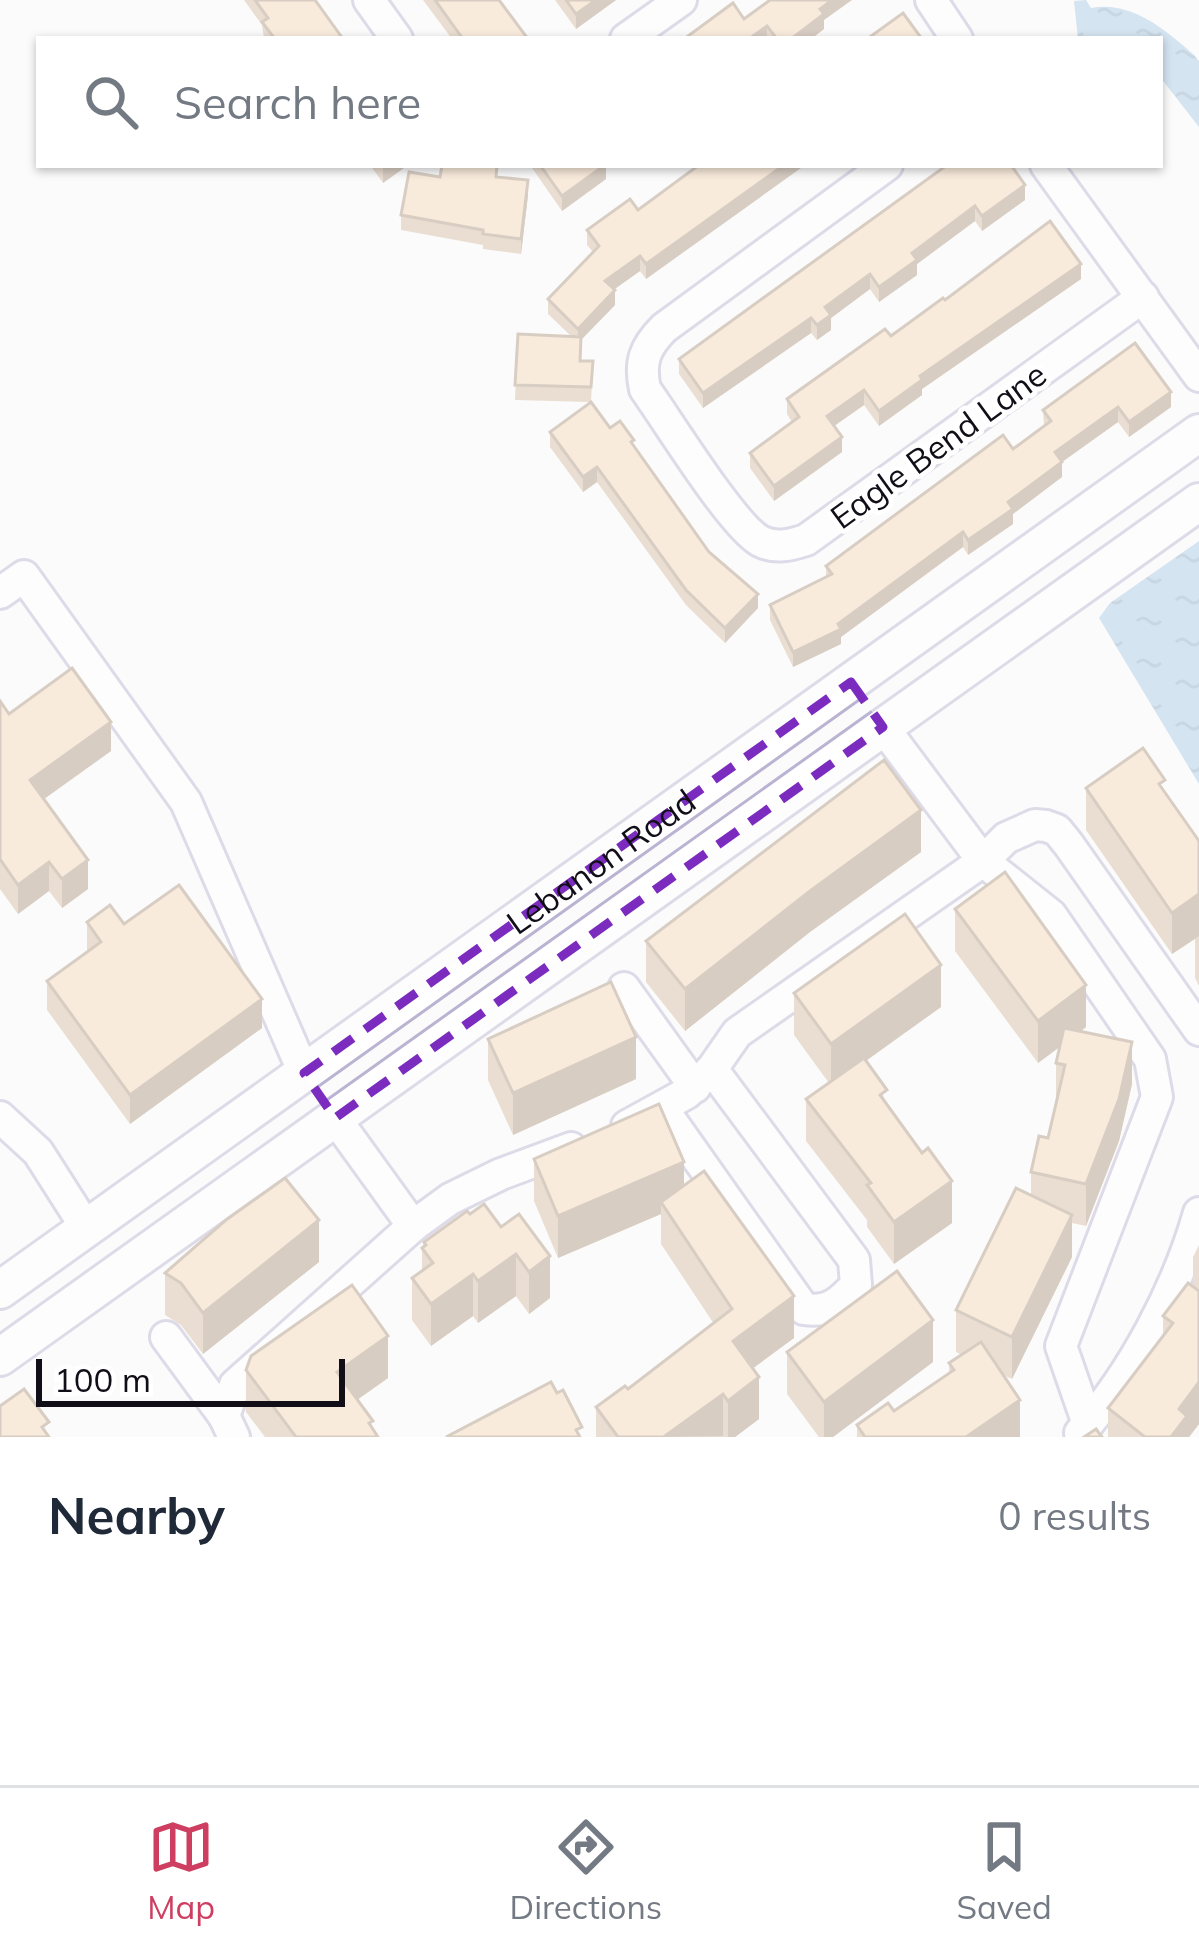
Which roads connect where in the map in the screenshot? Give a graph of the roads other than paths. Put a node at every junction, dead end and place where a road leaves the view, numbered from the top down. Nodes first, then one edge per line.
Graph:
1 (369, 0) edge
2 (680, 0) edge
3 (932, 0) edge
4 (395, 36) edge
5 (630, 36) edge
6 (955, 36) edge
7 (883, 168) edge
8 (1048, 168) edge
9 (1143, 297) junction
10 (1199, 376) edge
11 (1199, 433) edge
12 (1199, 502) edge
13 (0, 593) edge
14 (851, 682) junction
15 (883, 727) junction
16 (983, 861) junction
17 (624, 988) dead end
18 (1199, 1030) edge
19 (304, 1073) junction
20 (703, 1078) junction
21 (662, 1108) junction
22 (0, 1117) edge
23 (335, 1118) junction
24 (1199, 1213) edge
25 (413, 1226) junction
26 (87, 1228) junction
27 (0, 1291) edge
28 (166, 1337) dead end
29 (0, 1357) edge
30 (229, 1426) edge
31 (1082, 1430) edge

1 - 4 street
2 - 5 street
3 - 6 street
7 - 9 street, Eagle Bend Lane
8 - 9 street
9 - 10 street
11 - 14 main road, Lebanon Road
12 - 15 main road, Lebanon Road
13 - 19 street
14 - 15 main road
14 - 19 main road, Lebanon Road
15 - 16 street
15 - 23 main road, Lebanon Road
16 - 18 street
16 - 20 street
16 - 31 street
17 - 20 street
19 - 23 main road
19 - 26 main road, Lebanon Road
20 - 21 street
20 - 21 street
21 - 25 street
22 - 26 street
23 - 25 street
23 - 29 main road, Lebanon Road
24 - 31 street
25 - 30 street
26 - 27 main road, Lebanon Road
28 - 30 street

